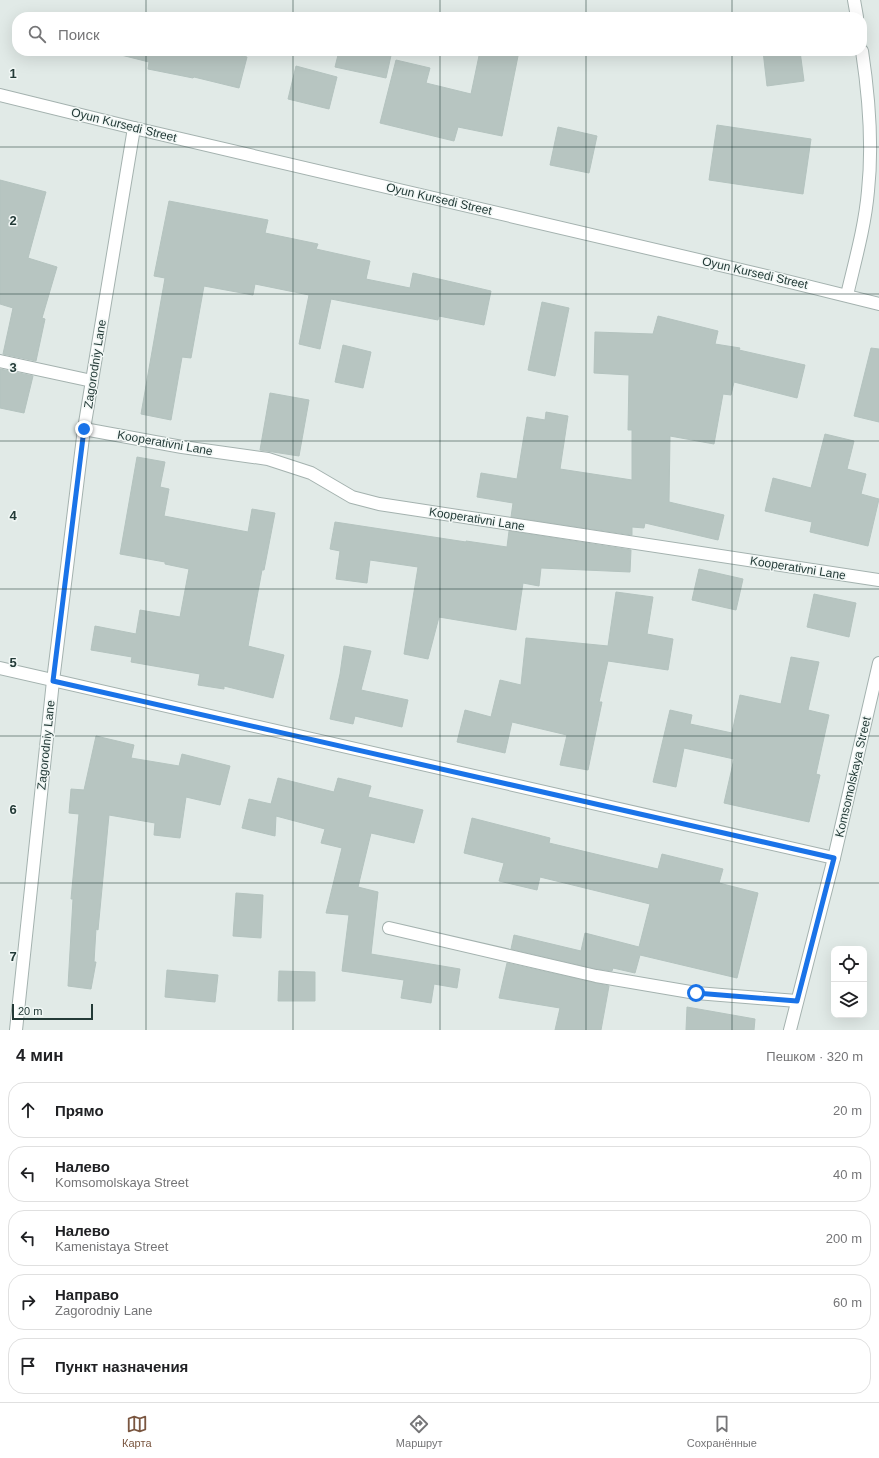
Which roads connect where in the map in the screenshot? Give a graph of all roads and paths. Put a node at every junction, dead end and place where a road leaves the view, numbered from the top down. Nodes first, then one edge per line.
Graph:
1 (854, 0) edge
2 (856, 12) edge
3 (863, 56) edge
4 (0, 94) edge
5 (134, 128) junction
6 (847, 295) junction
7 (879, 304) edge
8 (0, 361) edge
9 (92, 381) junction
10 (84, 429) junction
11 (879, 580) edge
12 (879, 663) edge
13 (0, 668) edge
14 (53, 681) junction
15 (834, 858) junction
16 (389, 928) dead end
17 (797, 1001) junction
18 (16, 1030) edge
19 (790, 1030) edge

1 - 2 street
3 - 6 street
4 - 5 street, Oyun Kursedi Street
5 - 6 street, Oyun Kursedi Street
5 - 9 street, Zagorodniy Lane
6 - 7 street, Oyun Kursedi Street
8 - 9 street
9 - 10 street, Zagorodniy Lane
10 - 11 street, Kooperativni Lane
10 - 14 street, Zagorodniy Lane
12 - 15 street, Komsomolskaya Street
13 - 14 street
14 - 15 street
14 - 18 street, Zagorodniy Lane
15 - 17 street, Komsomolskaya Street
16 - 17 street
17 - 19 street, Komsomolskaya Street

